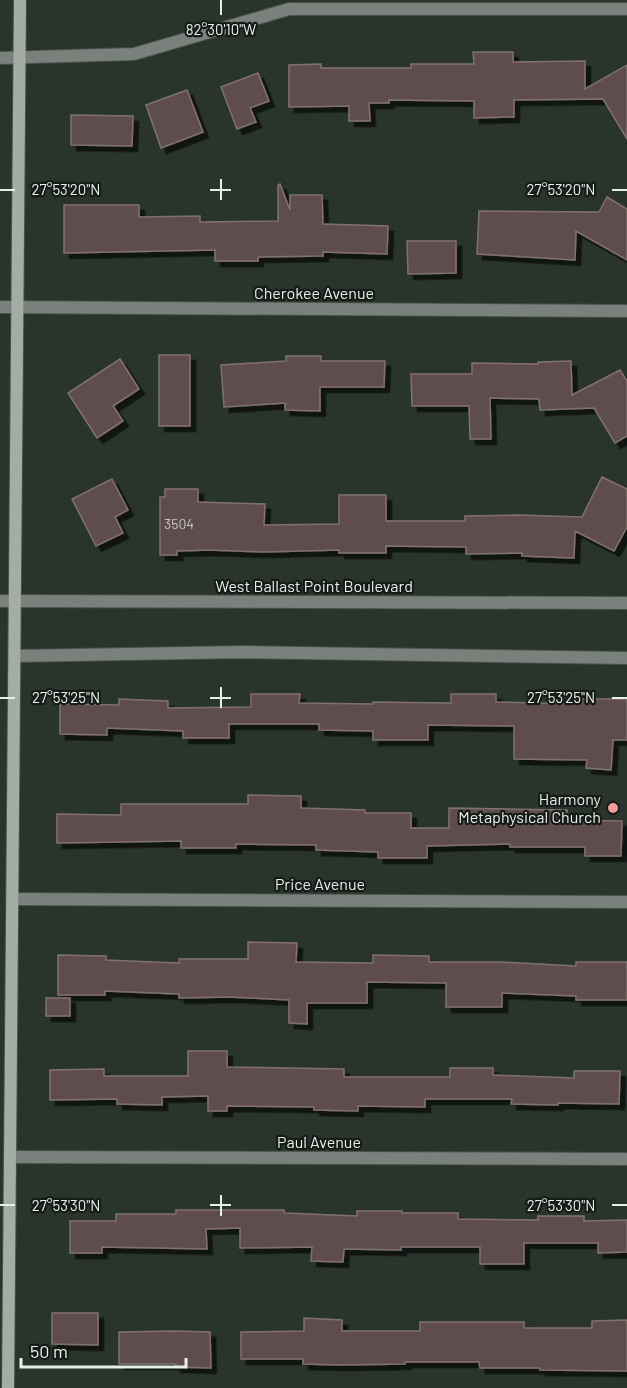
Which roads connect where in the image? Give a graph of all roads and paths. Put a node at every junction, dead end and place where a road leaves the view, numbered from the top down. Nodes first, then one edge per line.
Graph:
1 (20, 0) edge
2 (627, 9) edge
3 (0, 58) edge
4 (20, 58) junction
5 (0, 307) edge
6 (18, 308) junction
7 (627, 311) edge
8 (0, 602) edge
9 (15, 602) junction
10 (627, 603) edge
11 (15, 656) junction
12 (627, 658) edge
13 (13, 899) junction
14 (627, 902) edge
15 (10, 1157) junction
16 (627, 1160) edge
17 (4, 1335) edge
18 (8, 1388) edge

1 - 4 street
2 - 4 street
3 - 4 street
4 - 6 street
5 - 6 street, Cherokee Avenue
6 - 7 street, Cherokee Avenue
6 - 9 street
8 - 9 street, West Ballast Point Boulevard
9 - 10 street, West Ballast Point Boulevard
9 - 11 street
11 - 12 street
11 - 13 street
13 - 14 street, Price Avenue
13 - 15 street
15 - 16 street, Paul Avenue
15 - 17 street
17 - 18 street

